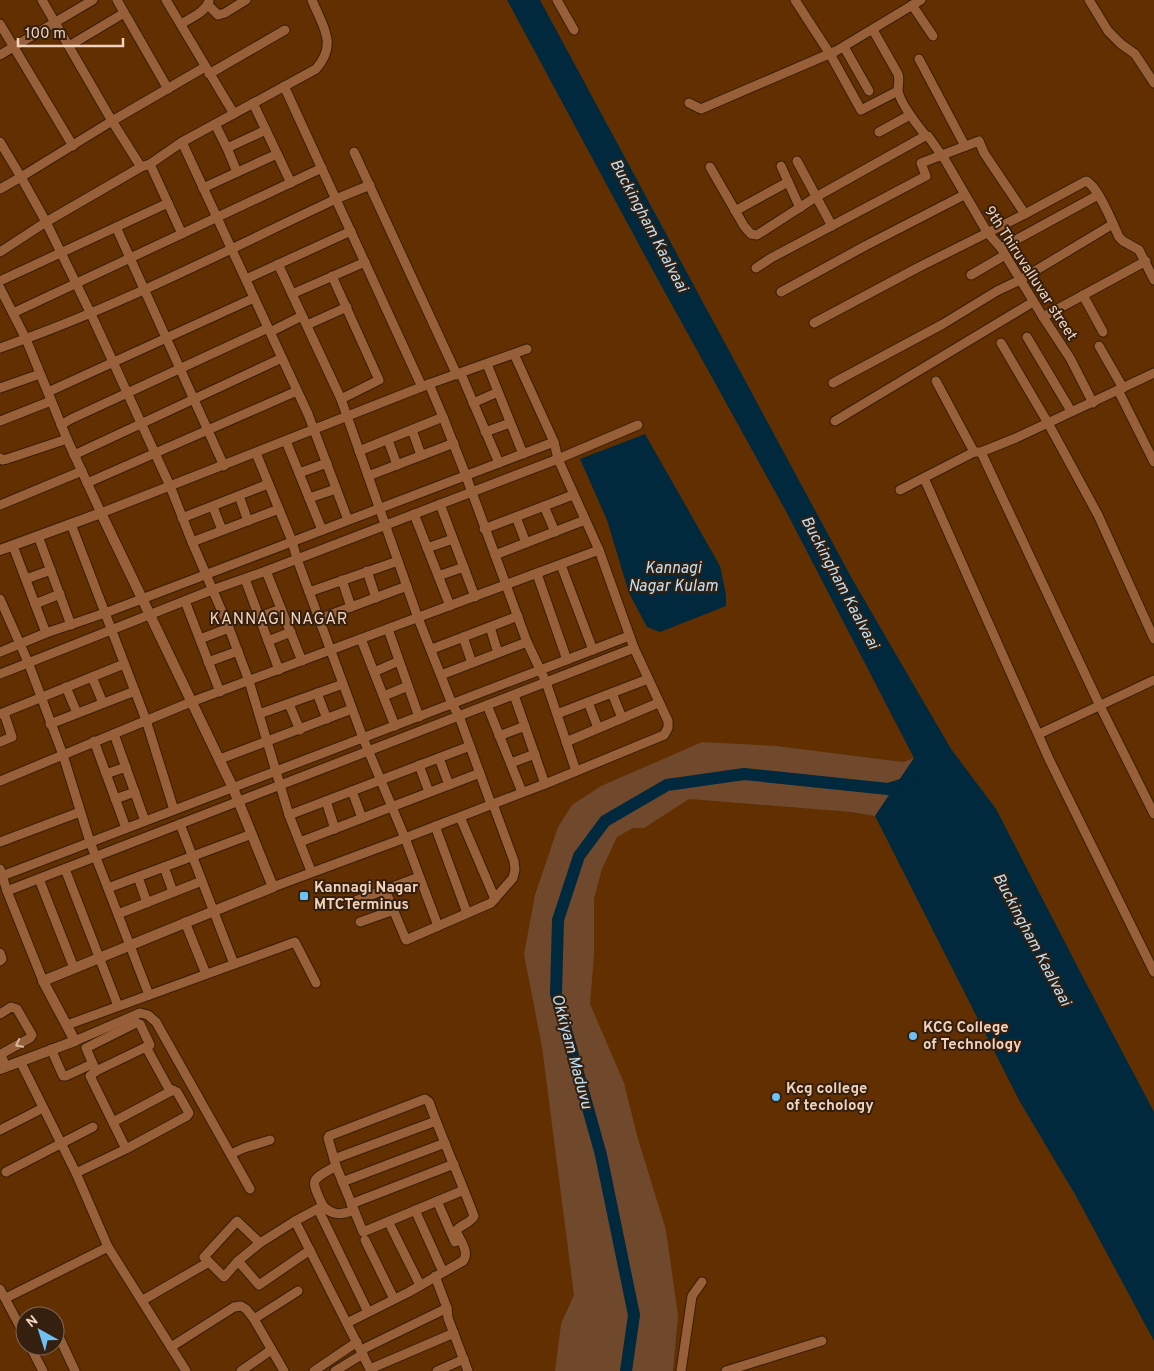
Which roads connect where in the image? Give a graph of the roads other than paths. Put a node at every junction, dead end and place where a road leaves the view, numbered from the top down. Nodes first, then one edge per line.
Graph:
1 (42, 0) edge
2 (93, 0) edge
3 (116, 0) edge
4 (166, 0) edge
5 (246, 0) edge
6 (312, 0) edge
7 (557, 0) edge
8 (795, 0) edge
9 (921, 0) edge
10 (1089, 0) edge
11 (208, 2) edge
12 (912, 5) junction
13 (124, 13) junction
14 (55, 22) junction
15 (0, 24) edge
16 (180, 24) junction
17 (286, 30) dead end
18 (574, 30) dead end
19 (873, 30) junction
20 (933, 36) dead end
21 (14, 46) junction
22 (69, 46) junction
23 (844, 47) junction
24 (830, 54) junction
25 (0, 55) edge
26 (919, 59) dead end
27 (1150, 68) edge
28 (207, 71) junction
29 (1154, 83) edge
30 (284, 86) junction
31 (168, 89) junction
32 (869, 91) dead end
33 (898, 91) junction
34 (689, 103) dead end
35 (252, 104) junction
36 (234, 114) junction
37 (910, 115) junction
38 (112, 121) junction
39 (215, 124) junction
40 (266, 130) junction
41 (879, 132) dead end
42 (926, 136) junction
43 (0, 142) edge
44 (182, 142) junction
45 (73, 146) junction
46 (965, 146) junction
47 (227, 148) junction
48 (354, 152) dead end
49 (277, 154) junction
50 (943, 157) junction
51 (797, 162) dead end
52 (146, 165) junction
53 (781, 166) dead end
54 (710, 167) dead end
55 (322, 168) junction
56 (237, 172) junction
57 (21, 177) junction
58 (788, 182) junction
59 (291, 183) junction
60 (370, 185) junction
61 (203, 188) junction
62 (0, 189) edge
63 (964, 195) junction
64 (1098, 195) junction
65 (816, 197) junction
66 (336, 199) junction
67 (168, 203) junction
68 (800, 208) junction
69 (735, 211) junction
70 (1025, 214) junction
71 (217, 218) junction
72 (46, 222) junction
73 (1113, 224) junction
74 (832, 226) junction
75 (116, 227) junction
76 (351, 231) junction
77 (987, 232) junction
78 (182, 234) junction
79 (231, 248) junction
80 (0, 252) edge
81 (62, 252) junction
82 (1003, 252) junction
83 (130, 259) junction
84 (1146, 261) junction
85 (365, 262) junction
86 (278, 264) junction
87 (756, 268) dead end
88 (972, 275) dead end
89 (332, 276) junction
90 (246, 279) junction
91 (1020, 280) junction
92 (1154, 280) edge
93 (0, 281) edge
94 (77, 284) junction
95 (0, 288) edge
96 (144, 289) junction
97 (782, 292) dead end
98 (292, 294) junction
99 (1083, 295) junction
100 (254, 298) junction
101 (1033, 302) junction
102 (347, 307) junction
103 (13, 313) junction
104 (92, 314) junction
105 (302, 316) junction
106 (1043, 317) junction
107 (814, 323) dead end
108 (307, 325) junction
109 (269, 330) junction
110 (1103, 332) dead end
111 (1027, 337) dead end
112 (166, 338) junction
113 (26, 340) junction
114 (1001, 343) dead end
115 (1099, 346) dead end
116 (0, 348) edge
117 (527, 349) dead end
118 (514, 354) junction
119 (282, 358) junction
120 (114, 362) junction
121 (487, 364) junction
122 (180, 369) junction
123 (1154, 373) edge
124 (40, 374) junction
125 (459, 374) junction
126 (936, 381) dead end
127 (833, 383) dead end
128 (426, 386) junction
129 (0, 388) edge
130 (1120, 389) junction
131 (297, 391) junction
132 (498, 392) junction
133 (128, 393) junction
134 (50, 397) junction
135 (194, 399) junction
136 (341, 399) junction
137 (473, 402) junction
138 (1093, 403) junction
139 (1072, 411) junction
140 (347, 417) junction
141 (443, 417) junction
142 (0, 421) edge
143 (835, 421) dead end
144 (141, 423) junction
145 (510, 423) junction
146 (1048, 423) junction
147 (638, 424) dead end
148 (61, 425) junction
149 (314, 430) junction
150 (412, 430) junction
151 (208, 431) junction
152 (485, 432) junction
153 (67, 439) junction
154 (388, 440) junction
155 (286, 441) junction
156 (554, 442) junction
157 (454, 443) junction
158 (359, 451) junction
159 (977, 452) junction
160 (256, 453) junction
161 (156, 454) junction
162 (523, 454) junction
163 (74, 455) junction
164 (421, 455) junction
165 (558, 459) junction
166 (1, 460) edge
167 (1154, 462) edge
168 (327, 463) junction
169 (498, 463) junction
170 (397, 465) junction
171 (224, 466) junction
172 (82, 471) junction
173 (299, 473) junction
174 (368, 476) junction
175 (466, 476) junction
176 (924, 478) junction
177 (87, 483) junction
178 (268, 484) junction
179 (170, 486) junction
180 (336, 489) junction
181 (900, 490) dead end
182 (472, 492) junction
183 (239, 496) junction
184 (573, 496) junction
185 (309, 498) junction
186 (440, 504) junction
187 (0, 505) edge
188 (544, 506) junction
189 (213, 507) junction
190 (380, 508) junction
191 (279, 509) junction
192 (101, 513) junction
193 (414, 514) junction
194 (516, 517) junction
195 (182, 518) junction
196 (348, 520) junction
197 (585, 520) junction
198 (248, 521) junction
199 (71, 524) junction
200 (385, 525) junction
201 (484, 529) junction
202 (222, 530) junction
203 (322, 530) junction
204 (555, 532) junction
205 (38, 536) junction
206 (453, 539) junction
207 (292, 541) junction
208 (192, 542) junction
209 (526, 543) junction
210 (13, 546) junction
211 (427, 548) junction
212 (0, 550) edge
213 (600, 550) junction
214 (495, 556) junction
215 (297, 559) junction
216 (398, 560) junction
217 (561, 565) junction
218 (464, 567) junction
219 (51, 570) junction
220 (266, 571) junction
221 (367, 572) junction
222 (537, 574) junction
223 (206, 575) junction
224 (438, 576) junction
225 (26, 579) junction
226 (245, 579) junction
227 (342, 580) junction
228 (407, 586) junction
229 (506, 586) junction
230 (212, 590) junction
231 (309, 592) junction
232 (60, 594) junction
233 (475, 596) junction
234 (142, 598) junction
235 (376, 598) junction
236 (0, 599) edge
237 (185, 601) junction
238 (35, 604) junction
239 (450, 606) junction
240 (351, 607) junction
241 (281, 609) junction
242 (105, 613) junction
243 (150, 615) junction
244 (518, 616) junction
245 (260, 617) junction
246 (418, 618) junction
247 (319, 619) junction
248 (71, 624) junction
249 (490, 627) junction
250 (229, 628) junction
251 (388, 629) junction
252 (111, 630) junction
253 (290, 632) junction
254 (46, 633) junction
255 (629, 636) junction
256 (463, 637) junction
257 (200, 638) junction
258 (361, 639) junction
259 (1154, 639) edge
260 (268, 641) junction
261 (527, 642) junction
262 (20, 645) junction
263 (634, 648) junction
264 (432, 649) junction
265 (331, 650) junction
266 (593, 650) junction
267 (238, 651) junction
268 (0, 652) edge
269 (498, 653) junction
270 (568, 660) junction
271 (302, 661) junction
272 (399, 661) junction
273 (28, 662) junction
274 (208, 662) junction
275 (472, 663) junction
276 (124, 664) junction
277 (279, 670) junction
278 (540, 670) junction
279 (374, 672) junction
280 (0, 674) edge
281 (441, 675) junction
282 (92, 677) junction
283 (648, 679) junction
284 (1154, 680) edge
285 (249, 681) junction
286 (546, 682) junction
287 (343, 684) junction
288 (408, 686) junction
289 (66, 687) junction
290 (134, 691) junction
291 (220, 692) junction
292 (317, 693) junction
293 (612, 693) junction
294 (514, 694) junction
295 (384, 696) junction
296 (41, 697) junction
297 (191, 702) junction
298 (588, 702) junction
299 (103, 703) junction
300 (658, 703) junction
301 (289, 704) junction
302 (452, 704) junction
303 (487, 705) junction
304 (1100, 706) junction
305 (352, 709) junction
306 (2, 713) edge
307 (77, 714) junction
308 (259, 714) junction
309 (557, 714) junction
310 (419, 716) junction
311 (459, 716) junction
312 (622, 718) junction
313 (327, 719) junction
314 (146, 720) junction
315 (50, 724) junction
316 (395, 726) junction
317 (525, 726) junction
318 (598, 728) junction
319 (300, 730) junction
320 (114, 734) junction
321 (1039, 734) junction
322 (499, 736) junction
323 (363, 738) junction
324 (94, 741) junction
325 (0, 742) edge
326 (268, 742) junction
327 (566, 742) junction
328 (470, 746) junction
329 (369, 751) junction
330 (535, 754) junction
331 (63, 755) junction
332 (439, 758) junction
333 (220, 759) junction
334 (510, 763) junction
335 (419, 765) junction
336 (126, 767) junction
337 (277, 771) junction
338 (576, 772) junction
339 (480, 773) junction
340 (106, 774) junction
341 (381, 780) junction
342 (0, 781) edge
343 (545, 784) junction
344 (449, 785) junction
345 (280, 786) junction
346 (233, 788) junction
347 (135, 792) junction
348 (352, 792) junction
349 (428, 792) junction
350 (522, 792) junction
351 (115, 798) junction
352 (326, 801) junction
353 (240, 802) junction
354 (492, 804) junction
355 (392, 806) junction
356 (174, 810) junction
357 (80, 812) junction
358 (1154, 814) edge
359 (289, 815) junction
360 (460, 816) junction
361 (362, 818) junction
362 (145, 821) junction
363 (180, 824) junction
364 (435, 826) junction
365 (126, 828) junction
366 (335, 829) junction
367 (252, 834) junction
368 (405, 838) junction
369 (0, 842) edge
370 (90, 842) junction
371 (300, 842) junction
372 (192, 856) junction
373 (95, 857) junction
374 (164, 867) junction
375 (65, 869) junction
376 (311, 871) junction
377 (1, 873) edge
378 (138, 876) junction
379 (419, 877) junction
380 (39, 879) junction
381 (202, 881) junction
382 (273, 886) junction
383 (108, 888) junction
384 (385, 890) junction
385 (7, 891) junction
386 (173, 892) junction
387 (495, 899) junction
388 (355, 901) dead end
389 (147, 903) junction
390 (394, 910) junction
391 (213, 911) junction
392 (467, 913) junction
393 (118, 914) junction
394 (186, 922) junction
395 (360, 922) dead end
396 (438, 926) junction
397 (130, 944) junction
398 (0, 953) edge
399 (99, 958) junction
400 (0, 961) edge
401 (234, 964) junction
402 (74, 968) junction
403 (1154, 972) edge
404 (206, 974) junction
405 (43, 981) junction
406 (316, 983) dead end
407 (149, 995) junction
408 (118, 1006) junction
409 (0, 1014) edge
410 (67, 1025) junction
411 (165, 1037) junction
412 (75, 1041) junction
413 (148, 1046) junction
414 (51, 1049) junction
415 (2, 1053) edge
416 (20, 1061) junction
417 (94, 1067) junction
418 (3, 1068) edge
419 (173, 1090) junction
420 (44, 1108) junction
421 (436, 1121) junction
422 (113, 1122) junction
423 (93, 1128) dead end
424 (0, 1130) edge
425 (270, 1140) dead end
426 (61, 1143) junction
427 (445, 1143) junction
428 (126, 1149) junction
429 (231, 1154) junction
430 (335, 1162) junction
431 (454, 1164) junction
432 (6, 1172) dead end
433 (76, 1174) junction
434 (342, 1182) junction
435 (250, 1189) dead end
436 (464, 1190) junction
437 (437, 1201) junction
438 (320, 1207) junction
439 (352, 1207) junction
440 (415, 1210) junction
441 (295, 1221) junction
442 (391, 1227) dead end
443 (365, 1240) dead end
444 (260, 1243) junction
445 (108, 1248) junction
446 (310, 1250) junction
447 (238, 1261) junction
448 (463, 1261) junction
449 (209, 1262) junction
450 (439, 1274) junction
451 (702, 1282) dead end
452 (420, 1285) junction
453 (0, 1289) edge
454 (298, 1291) dead end
455 (6, 1298) junction
456 (394, 1299) junction
457 (142, 1300) junction
458 (447, 1308) junction
459 (368, 1312) junction
460 (15, 1316) edge
461 (254, 1319) junction
462 (347, 1323) junction
463 (454, 1333) junction
464 (822, 1341) dead end
465 (171, 1347) junction
466 (360, 1349) junction
467 (65, 1350) edge
468 (271, 1350) junction
469 (37, 1356) edge
470 (464, 1359) junction
471 (371, 1370) edge
472 (43, 1371) edge
473 (75, 1371) edge
474 (186, 1371) edge
475 (241, 1371) edge
476 (284, 1371) edge
477 (314, 1371) edge
478 (335, 1371) edge
479 (437, 1371) edge
480 (468, 1371) edge
481 (681, 1371) edge
482 (726, 1371) edge

1 - 14 street
2 - 14 street
3 - 13 street
4 - 16 street
5 - 11 street
6 - 30 street
7 - 18 street
8 - 24 street
9 - 12 street
10 - 27 street
11 - 16 street
12 - 19 street
12 - 20 street
13 - 22 street
13 - 31 street
14 - 21 street
14 - 22 street
15 - 21 street
16 - 28 street
17 - 28 street
19 - 23 street
19 - 33 street, 9th Thiruvalluvar street
21 - 25 street
21 - 45 street
22 - 38 street
23 - 24 street
23 - 32 street
24 - 33 street
24 - 34 street
26 - 46 street
27 - 29 street
28 - 31 street
28 - 36 street
30 - 35 street
30 - 55 street
31 - 38 street
33 - 37 street, 9th Thiruvalluvar street
35 - 36 street
35 - 40 street
36 - 39 street
37 - 41 street
37 - 42 street, 9th Thiruvalluvar street
38 - 45 street
38 - 52 street
39 - 44 street
39 - 47 street
40 - 47 street
40 - 49 street
42 - 50 street, 9th Thiruvalluvar street
42 - 65 street
43 - 57 street
44 - 52 street
44 - 61 street
45 - 57 street
46 - 50 street
46 - 70 street
47 - 56 street
48 - 60 street
49 - 56 street
49 - 59 street
50 - 63 street, 9th Thiruvalluvar street
50 - 74 street
51 - 65 street
52 - 67 street
52 - 72 street
53 - 58 street
54 - 69 street
55 - 59 street
55 - 66 street
56 - 61 street
57 - 62 street
57 - 72 street
58 - 68 street
58 - 69 street
59 - 71 street
60 - 66 street
60 - 125 street
61 - 71 street
63 - 77 street, 9th Thiruvalluvar street
63 - 97 street
64 - 70 street
64 - 73 street
64 - 82 street
65 - 68 street
65 - 74 street
66 - 76 street
66 - 79 street
67 - 75 street
67 - 78 street
68 - 69 street
70 - 77 street
71 - 78 street
71 - 79 street
72 - 80 street
72 - 81 street
73 - 84 street
73 - 91 street
74 - 87 street
75 - 81 street
75 - 83 street
76 - 85 street
76 - 86 street
77 - 82 street, 9th Thiruvalluvar street
77 - 107 street
78 - 83 street
79 - 90 street
79 - 96 street
81 - 93 street
81 - 94 street
82 - 88 street
82 - 91 street, 9th Thiruvalluvar street
83 - 94 street
83 - 96 street
84 - 92 street
84 - 99 street
85 - 89 street
85 - 128 street
86 - 90 street
86 - 98 street
89 - 98 street
89 - 102 street
90 - 100 street
91 - 101 street, 9th Thiruvalluvar street
91 - 127 street
94 - 103 street
94 - 104 street
95 - 103 street
96 - 104 street
96 - 112 street
98 - 105 street
99 - 106 street
99 - 110 street
100 - 109 street
100 - 112 street
101 - 106 street, 9th Thiruvalluvar street
101 - 143 street
102 - 108 street
102 - 136 street
103 - 113 street
104 - 113 street
104 - 120 street
105 - 108 street
105 - 109 street
106 - 138 street, 9th Thiruvalluvar street
108 - 136 street
109 - 119 street
109 - 122 street
111 - 139 street
112 - 120 street
112 - 122 street
113 - 116 street
113 - 124 street
114 - 146 street
115 - 130 street
117 - 118 street
118 - 121 street
118 - 156 street
119 - 131 street
119 - 135 street
120 - 133 street
120 - 134 street
121 - 125 street
121 - 132 street
122 - 133 street
122 - 135 street
123 - 130 street
124 - 129 street
124 - 134 street
125 - 128 street
125 - 137 street
126 - 159 street
128 - 140 street
128 - 141 street
130 - 138 street
130 - 167 street
131 - 149 street
131 - 151 street
132 - 137 street
132 - 145 street
133 - 144 street
133 - 148 street
134 - 142 street
134 - 148 street
135 - 144 street
135 - 151 street
136 - 140 street
137 - 152 street
138 - 139 street
139 - 146 street
140 - 149 street
140 - 158 street
141 - 150 street
141 - 157 street
144 - 161 street
144 - 163 street
145 - 152 street
145 - 162 street
146 - 159 street
146 - 259 street
147 - 165 street
148 - 153 street
149 - 155 street
149 - 168 street
150 - 154 street
150 - 164 street
151 - 161 street
151 - 171 street
152 - 169 street
153 - 163 street
153 - 166 street
154 - 158 street
154 - 170 street
155 - 160 street
155 - 173 street
156 - 162 street
156 - 165 street
157 - 164 street
157 - 175 street
158 - 174 street
159 - 176 street
159 - 304 street
160 - 171 street
160 - 178 street
161 - 177 street
161 - 179 street
162 - 169 street
163 - 172 street
164 - 170 street
165 - 182 street
165 - 184 street
168 - 173 street
168 - 180 street
169 - 175 street
170 - 174 street
171 - 179 street
172 - 177 street
172 - 187 street
173 - 185 street
174 - 190 street
175 - 182 street
175 - 190 street
176 - 181 street
176 - 321 street
177 - 192 street
178 - 183 street
178 - 191 street
179 - 192 street
179 - 195 street
180 - 185 street
180 - 196 street
182 - 186 street
182 - 201 street
183 - 189 street
183 - 198 street
184 - 188 street
184 - 197 street
185 - 203 street
186 - 193 street
186 - 206 street
188 - 194 street
188 - 204 street
189 - 195 street
189 - 202 street
190 - 196 street
190 - 200 street
191 - 198 street
191 - 207 street
192 - 199 street
192 - 234 street
193 - 200 street
193 - 211 street
194 - 201 street
194 - 209 street
195 - 208 street
196 - 203 street
197 - 204 street
197 - 213 street
198 - 202 street
199 - 205 street
199 - 242 street
200 - 215 street
200 - 216 street
201 - 214 street
202 - 208 street
203 - 207 street
204 - 209 street
205 - 210 street
205 - 219 street
206 - 211 street
206 - 218 street
207 - 215 street
207 - 223 street
208 - 223 street
209 - 214 street
210 - 212 street
210 - 225 street
211 - 224 street
213 - 217 street
213 - 255 street
214 - 229 street
215 - 220 street
215 - 231 street
216 - 221 street
216 - 228 street
217 - 222 street
217 - 266 street
218 - 224 street
218 - 233 street
219 - 225 street
219 - 232 street
220 - 226 street
220 - 241 street
221 - 227 street
221 - 235 street
222 - 229 street
222 - 270 street
223 - 230 street
223 - 234 street
224 - 239 street
225 - 238 street
226 - 230 street
226 - 245 street
227 - 231 street
227 - 240 street
228 - 235 street
228 - 246 street
229 - 233 street
229 - 244 street
230 - 237 street
230 - 250 street
231 - 247 street
232 - 238 street
232 - 248 street
233 - 239 street
234 - 242 street
234 - 243 street
235 - 240 street
236 - 262 street
237 - 243 street
237 - 257 street
238 - 254 street
239 - 246 street
240 - 247 street
241 - 245 street
241 - 253 street
242 - 248 street
242 - 252 street
243 - 252 street
243 - 297 street
244 - 249 street
244 - 261 street
245 - 260 street
246 - 251 street
246 - 264 street
247 - 265 street
248 - 254 street
249 - 256 street
249 - 269 street
250 - 257 street
250 - 267 street
251 - 258 street
251 - 272 street
252 - 273 street
252 - 276 street
253 - 260 street
253 - 271 street
254 - 262 street
255 - 263 street
255 - 266 street
256 - 264 street
256 - 275 street
257 - 274 street
258 - 265 street
258 - 279 street
260 - 277 street
261 - 269 street
261 - 278 street
262 - 268 street
262 - 273 street
263 - 283 street
263 - 286 street
264 - 281 street
265 - 271 street
265 - 287 street
266 - 270 street
267 - 274 street
267 - 285 street
269 - 275 street
270 - 278 street
271 - 277 street
272 - 279 street
272 - 288 street
273 - 280 street
273 - 296 street
274 - 291 street
275 - 281 street
276 - 282 street
276 - 290 street
277 - 285 street
278 - 286 street
278 - 302 street
279 - 295 street
281 - 302 street
282 - 289 street
282 - 299 street
283 - 293 street
283 - 300 street
284 - 304 street
285 - 291 street
285 - 308 street
286 - 294 street
286 - 309 street
287 - 292 street
287 - 305 street
288 - 295 street
288 - 310 street
289 - 296 street
289 - 307 street
290 - 299 street
290 - 314 street
291 - 297 street
292 - 301 street
292 - 313 street
293 - 298 street
293 - 312 street
294 - 303 street
294 - 317 street
295 - 316 street
296 - 306 street
296 - 315 street
297 - 314 street
297 - 333 street
298 - 309 street
298 - 318 street
299 - 307 street
300 - 312 street
300 - 338 street
301 - 308 street
301 - 319 street
302 - 310 street
302 - 311 street
303 - 311 street
303 - 322 street
304 - 321 street
304 - 358 street
305 - 313 street
305 - 323 street
306 - 325 street
307 - 315 street
308 - 326 street
309 - 327 street
310 - 316 street
311 - 328 street
311 - 329 street
312 - 318 street
313 - 319 street
314 - 320 street
314 - 356 street
315 - 331 street
316 - 323 street
317 - 322 street
317 - 330 street
318 - 327 street
319 - 326 street
320 - 324 street
320 - 336 street
321 - 403 street
322 - 334 street
323 - 329 street
323 - 337 street
324 - 331 street
324 - 340 street
326 - 333 street
326 - 337 street
327 - 338 street
328 - 332 street
328 - 339 street
329 - 341 street
329 - 345 street
330 - 334 street
330 - 343 street
331 - 342 street
331 - 357 street
332 - 335 street
332 - 344 street
333 - 346 street
334 - 350 street
335 - 341 street
335 - 349 street
336 - 340 street
336 - 347 street
337 - 345 street
337 - 346 street
338 - 343 street
339 - 344 street
339 - 354 street
340 - 351 street
341 - 348 street
341 - 355 street
343 - 350 street
344 - 349 street
345 - 353 street
345 - 359 street
346 - 353 street
346 - 356 street
347 - 351 street
347 - 362 street
348 - 352 street
348 - 361 street
349 - 355 street
350 - 354 street
351 - 365 street
352 - 359 street
352 - 366 street
353 - 363 street
353 - 367 street
354 - 360 street
354 - 387 street
355 - 361 street
355 - 368 street
356 - 362 street
357 - 369 street
357 - 370 street
359 - 371 street
360 - 364 street
360 - 387 street
361 - 366 street
362 - 365 street
363 - 372 street
363 - 373 street
364 - 368 street
364 - 392 street
365 - 370 street
366 - 371 street
367 - 372 street
367 - 382 street
368 - 376 street
368 - 379 street
370 - 373 street
370 - 377 street
371 - 376 street
372 - 374 street
372 - 381 street
373 - 375 street
373 - 383 street
374 - 378 street
374 - 386 street
375 - 380 street
375 - 399 street
376 - 382 street
377 - 385 street
378 - 383 street
378 - 389 street
379 - 384 street
379 - 396 street
380 - 385 street
380 - 402 street
381 - 386 street
381 - 391 street
382 - 391 street
383 - 393 street
384 - 388 street
384 - 390 street
385 - 405 street
386 - 389 street
387 - 392 street
389 - 393 street
390 - 395 street
390 - 396 street
391 - 394 street
391 - 401 street
392 - 396 street
393 - 397 street
394 - 397 street
394 - 404 street
397 - 399 street
397 - 407 street
398 - 400 street
399 - 402 street
399 - 408 street
401 - 404 street
401 - 406 street
402 - 405 street
404 - 407 street
405 - 410 street
407 - 408 street
408 - 410 street
409 -> 415 street
410 - 412 street
411 - 412 street
411 - 413 street
411 - 429 street
412 - 414 street
413 - 417 street
413 - 417 street
413 - 419 street
414 - 416 street
414 - 417 street
415 - 418 street
416 - 418 street
416 - 420 street
417 - 422 street
419 - 422 street
419 - 428 street
420 - 424 street
420 - 426 street
421 - 427 street
421 - 430 street
421 - 430 street
422 - 428 street
423 - 426 street
425 - 429 street
426 - 432 street
426 - 433 street
427 - 431 street
427 - 434 street
428 - 433 street
429 - 435 street
430 - 434 street
430 - 438 street
431 - 436 street
431 - 439 street
433 - 445 street
434 - 439 street
436 - 437 street
436 - 448 street
437 - 440 street
437 - 448 street
438 - 439 street
438 - 441 street
438 - 459 street
439 - 440 street
440 - 450 street
441 - 444 street
441 - 446 street
442 - 452 street
443 - 456 street
444 - 447 street
444 - 449 street
445 - 455 street
445 - 457 street
446 - 447 street
446 - 462 street
447 - 449 street
448 - 450 street
449 - 457 street
450 - 452 street
450 - 458 street
451 - 481 street
452 - 456 street
453 - 455 street
454 - 461 street
455 - 460 street
456 - 459 street
457 - 465 street
458 - 463 street
458 - 466 street
459 - 462 street
461 - 465 street
461 - 468 street
462 - 466 street
463 - 470 street
463 - 471 street
464 - 482 street
465 - 474 street
466 - 471 street
466 - 477 street
466 - 478 street
467 - 473 street
468 - 475 street
468 - 476 street
469 - 472 street
470 - 479 street
470 - 480 street

